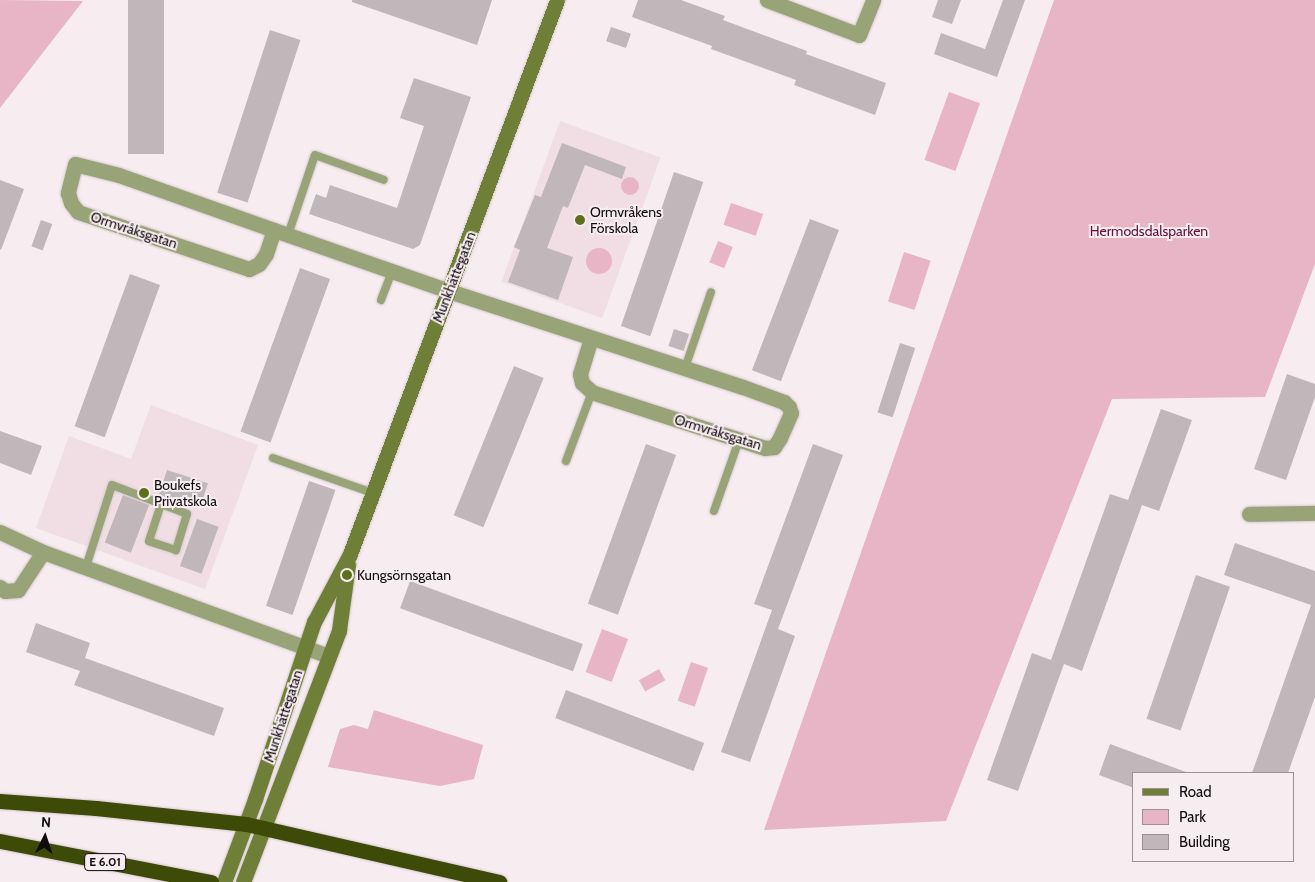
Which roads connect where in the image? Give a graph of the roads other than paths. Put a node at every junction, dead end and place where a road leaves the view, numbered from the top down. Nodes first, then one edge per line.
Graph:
1 (557, 0) edge
2 (766, 0) edge
3 (872, 0) edge
4 (384, 180) dead end
5 (281, 232) junction
6 (392, 271) junction
7 (449, 291) junction
8 (711, 292) dead end
9 (381, 300) dead end
10 (591, 338) junction
11 (685, 368) junction
12 (592, 392) junction
13 (739, 440) junction
14 (273, 458) dead end
15 (566, 461) dead end
16 (373, 493) junction
17 (161, 504) junction
18 (714, 511) dead end
19 (1249, 514) dead end
20 (1315, 514) edge
21 (0, 532) edge
22 (43, 552) junction
23 (350, 554) junction
24 (86, 567) junction
25 (0, 587) edge
26 (306, 648) junction
27 (329, 656) junction
28 (0, 801) edge
29 (246, 824) junction
30 (263, 828) junction
31 (0, 841) edge
32 (211, 882) edge
33 (224, 882) edge
34 (243, 882) edge
35 (499, 882) edge

1 - 7 main road, Munkhättegatan
2 - 3 street
4 - 5 lane
5 - 5 street, Ormvråksgatan
5 - 6 street, Ormvråksgatan
6 - 7 street, Ormvråksgatan
6 - 9 lane
7 - 10 street, Ormvråksgatan
7 - 16 main road, Munkhättegatan
8 - 11 lane
10 - 11 street, Ormvråksgatan
10 - 12 street
11 - 13 street, Ormvråksgatan
12 - 13 street, Ormvråksgatan
12 - 15 lane
13 - 18 lane
14 - 16 lane
16 - 23 main road, Munkhättegatan
17 - 17 lane
17 - 24 lane
19 - 20 street
21 - 22 street
22 - 24 street
22 - 25 street
23 - 26 main road, Munkhättegatan
23 - 27 main road, Munkhättegatan
24 - 26 street
26 - 27 street
26 - 29 main road, Munkhättegatan
27 - 30 main road, Munkhättegatan
28 - 29 highway
29 - 30 highway
29 - 33 main road, Munkhättegatan
30 - 34 main road, Munkhättegatan
30 - 35 highway
31 - 32 highway, E 6.01

